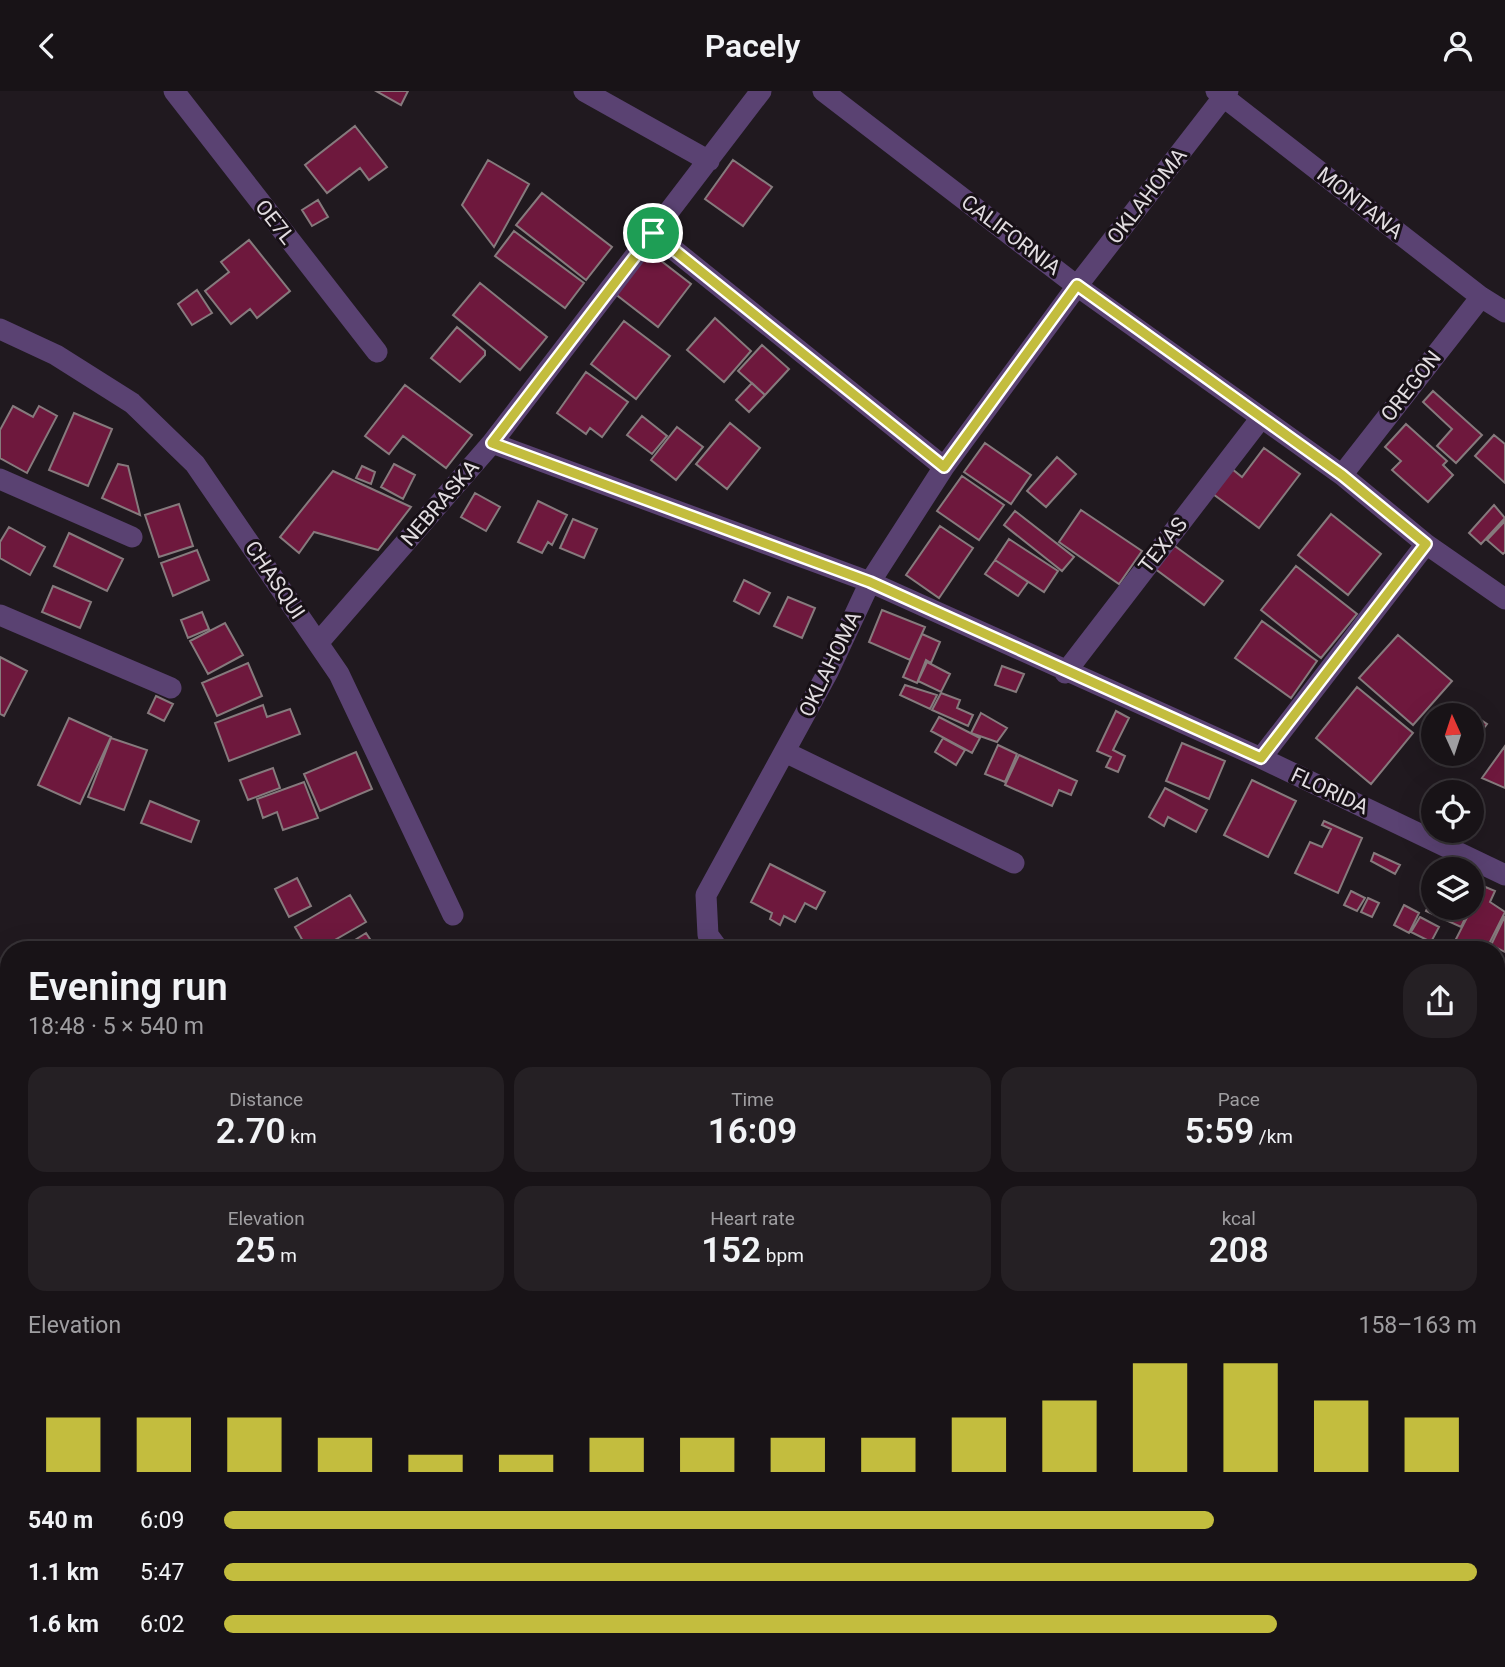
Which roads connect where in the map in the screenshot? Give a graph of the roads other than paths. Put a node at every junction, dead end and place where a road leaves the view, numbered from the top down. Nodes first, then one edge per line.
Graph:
1 (174, 91) edge
2 (584, 91) edge
3 (761, 91) edge
4 (823, 91) edge
5 (1222, 93) edge
6 (709, 160) junction
7 (653, 233) junction
8 (1077, 285) junction
9 (1481, 297) junction
10 (1505, 312) edge
11 (0, 329) edge
12 (377, 352) dead end
13 (1261, 418) junction
14 (492, 443) junction
15 (944, 467) junction
16 (1342, 475) junction
17 (0, 479) edge
18 (132, 537) dead end
19 (1426, 544) junction
20 (870, 582) junction
21 (1505, 599) edge
22 (0, 615) edge
23 (318, 643) junction
24 (1065, 673) junction
25 (171, 688) dead end
26 (785, 752) junction
27 (1261, 758) junction
28 (1014, 863) dead end
29 (1505, 875) edge
30 (453, 915) dead end
31 (712, 941) edge

1 - 12 street, OE7L
2 - 6 street
3 - 6 street, NEBRASKA
4 - 8 street, CALIFORNIA
5 - 8 street, OKLAHOMA
5 - 9 street, MONTANA
6 - 7 street, NEBRASKA
7 - 14 street, NEBRASKA
7 - 15 street
8 - 13 street, CALIFORNIA
8 - 15 street, OKLAHOMA
9 - 10 street, MONTANA
9 - 16 street, OREGON
11 - 23 street, CHASQUI
13 - 16 street, CALIFORNIA
13 - 24 street, TEXAS
14 - 20 street, FLORIDA
14 - 23 street, NEBRASKA
15 - 20 street, OKLAHOMA
16 - 19 street, CALIFORNIA
17 - 18 street
19 - 21 street, CALIFORNIA
19 - 27 street
20 - 24 street, FLORIDA
20 - 26 street, OKLAHOMA
22 - 25 street
23 - 30 street, CHASQUI
24 - 27 street, FLORIDA
26 - 28 street
26 - 31 street, OKLAHOMA
27 - 29 street, FLORIDA

